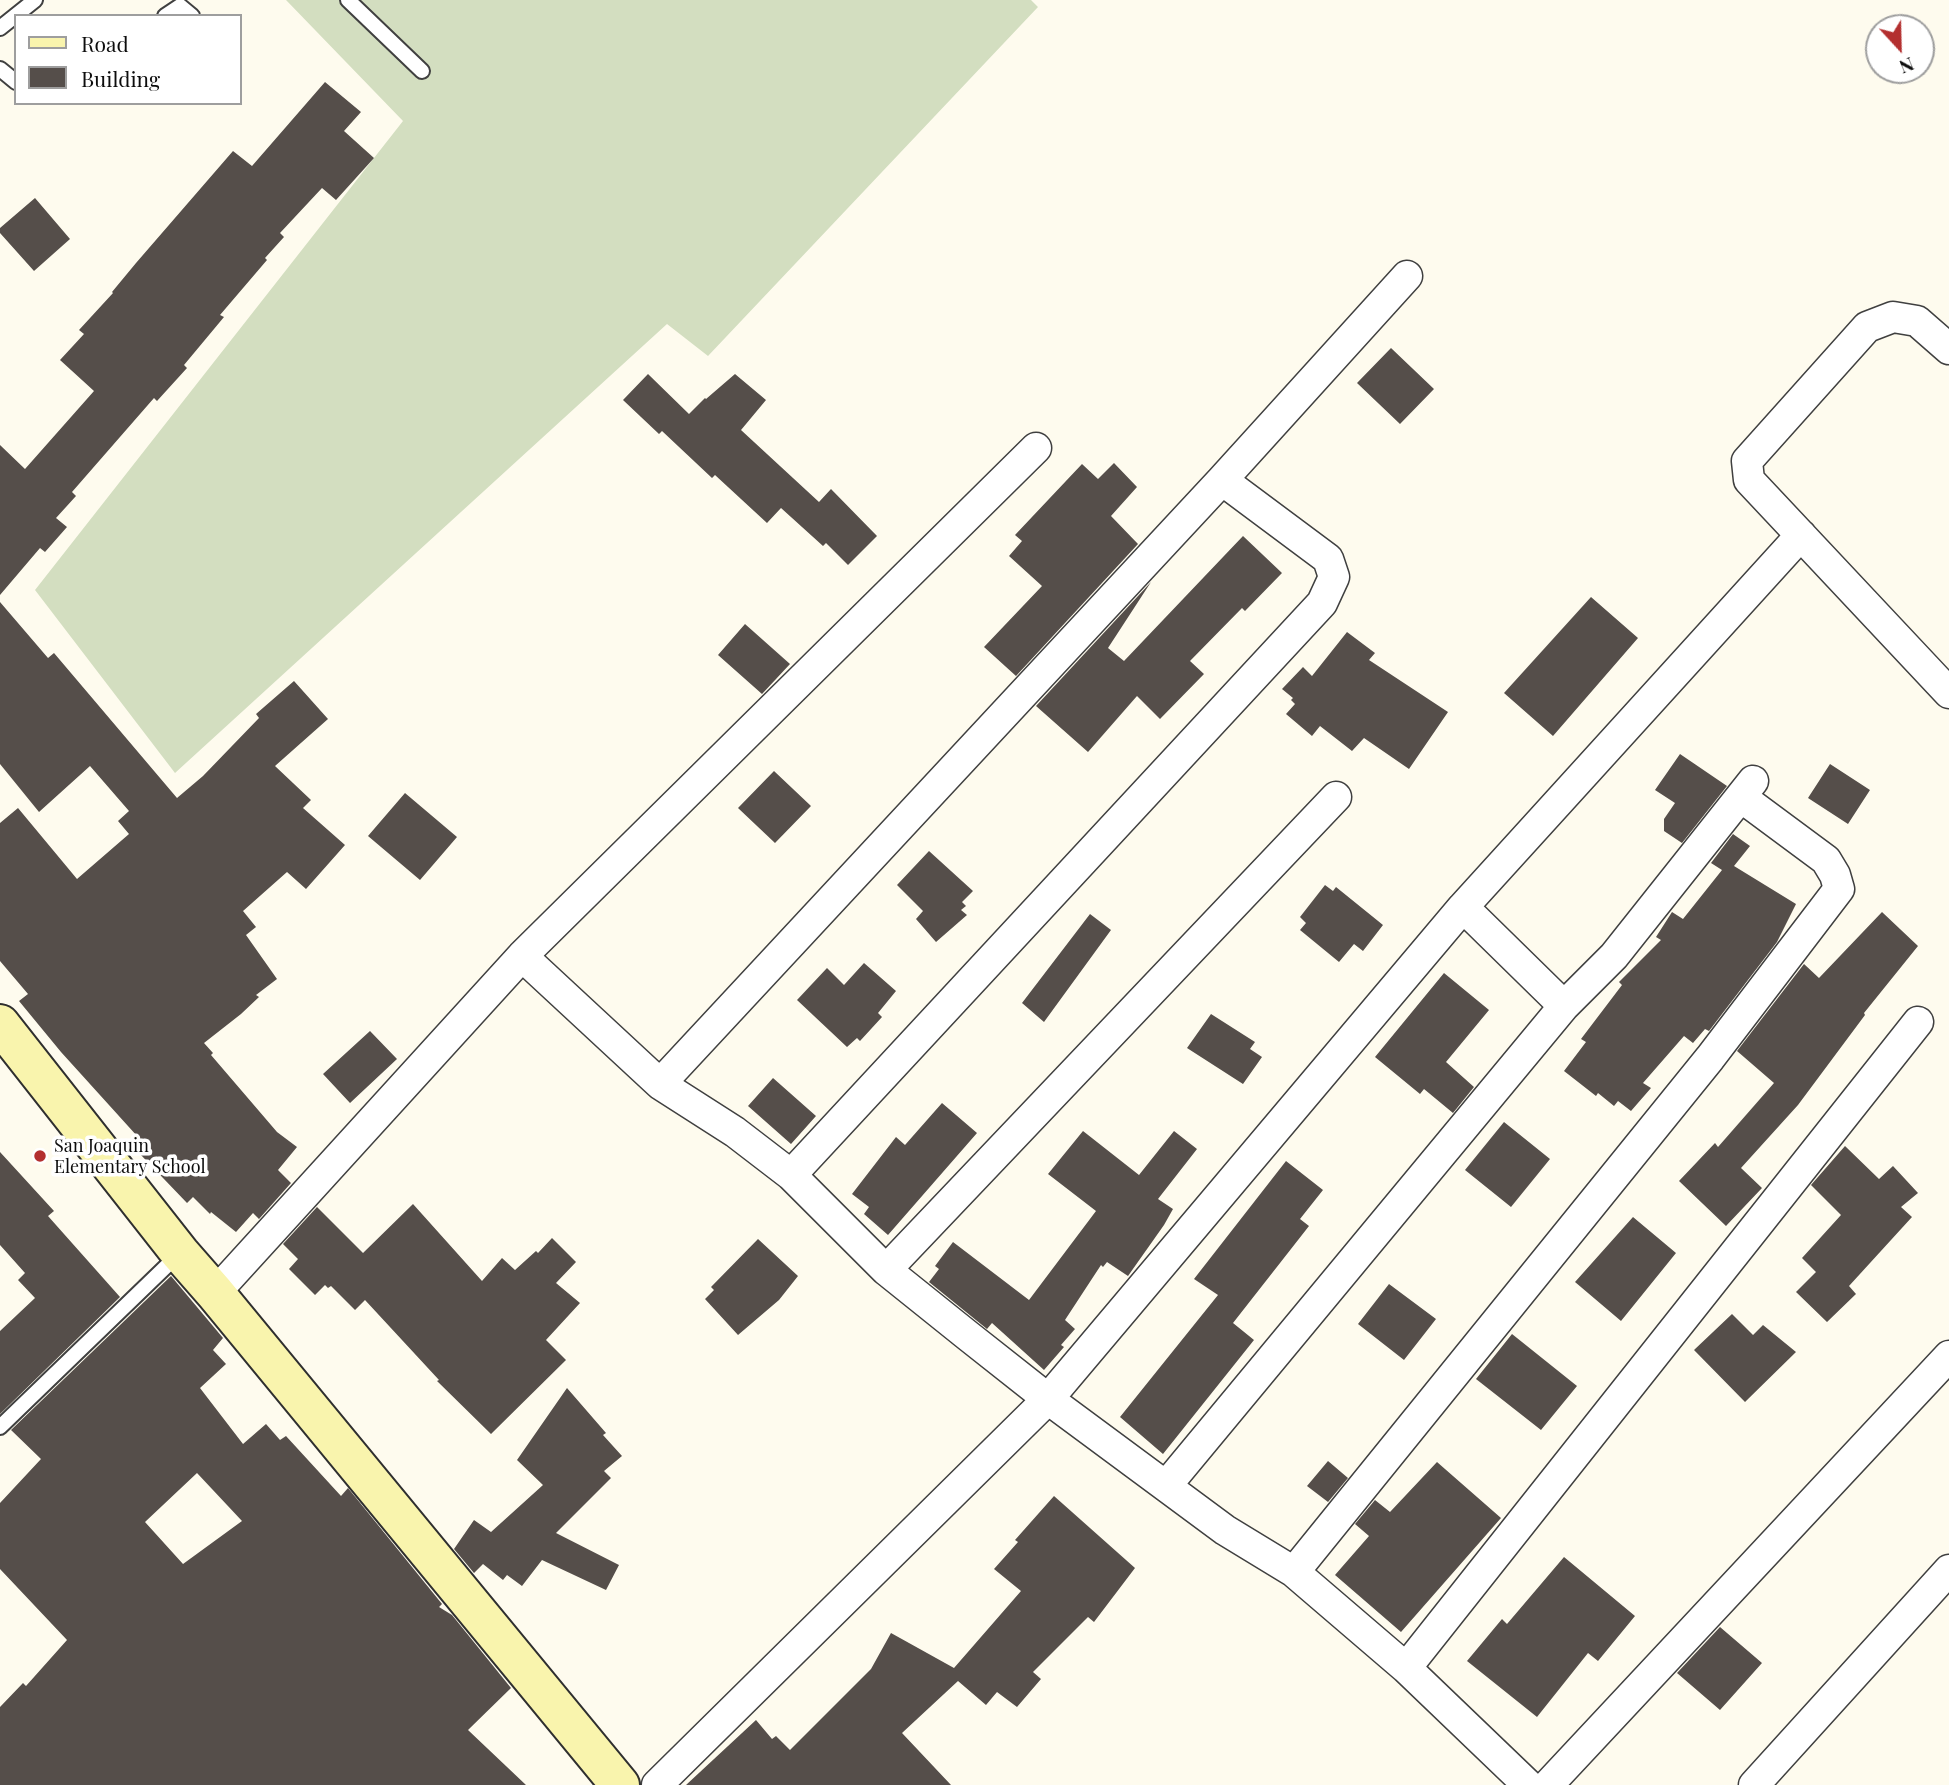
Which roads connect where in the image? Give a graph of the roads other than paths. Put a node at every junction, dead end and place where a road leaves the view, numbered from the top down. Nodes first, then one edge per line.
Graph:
1 (35, 0) edge
2 (348, 0) edge
3 (18, 14) edge
4 (168, 14) edge
5 (190, 14) edge
6 (14, 17) edge
7 (0, 29) edge
8 (0, 69) edge
9 (422, 71) dead end
10 (14, 80) edge
11 (1407, 276) dead end
12 (1949, 349) edge
13 (1036, 448) dead end
14 (1222, 480) junction
15 (1801, 536) junction
16 (1949, 693) edge
17 (1336, 797) dead end
18 (1463, 907) junction
19 (522, 956) junction
20 (1564, 1006) junction
21 (1918, 1022) dead end
22 (0, 1024) edge
23 (660, 1084) junction
24 (791, 1175) junction
25 (180, 1253) junction
26 (886, 1270) junction
27 (215, 1293) junction
28 (1949, 1356) edge
29 (1048, 1399) junction
30 (0, 1427) edge
31 (1166, 1486) junction
32 (1949, 1570) edge
33 (1294, 1572) junction
34 (1406, 1668) junction
35 (620, 1785) edge
36 (657, 1785) edge
37 (1528, 1785) edge
38 (1548, 1785) edge
39 (1754, 1785) edge

1 - 3 lane
2 - 9 lane
4 - 5 lane
6 - 7 lane
8 - 10 lane
11 - 14 street
12 - 15 street
13 - 19 street
14 - 23 street
14 - 24 street
15 - 16 street
15 - 18 street
17 - 26 street
18 - 20 street
18 - 29 street
19 - 23 street
19 - 27 street
20 - 31 street
20 - 33 street
21 - 34 street
22 - 25 street
23 - 24 street
24 - 26 street
25 - 27 street
25 - 30 lane
26 - 29 street
27 - 35 street
28 - 38 street
29 - 31 street
29 - 36 street
31 - 33 street
32 - 39 street
33 - 34 street
34 - 37 street

